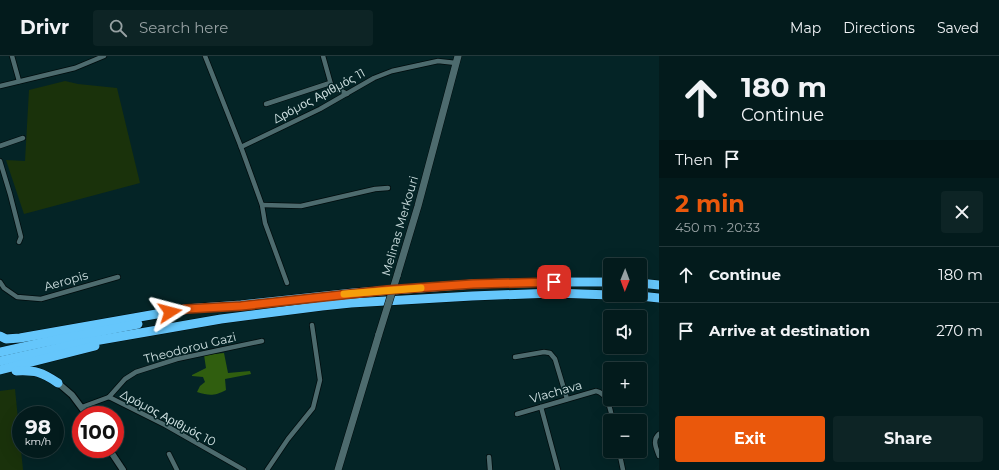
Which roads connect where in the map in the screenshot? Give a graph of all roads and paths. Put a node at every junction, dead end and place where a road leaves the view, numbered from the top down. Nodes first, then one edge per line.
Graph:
1 (12, 56) edge
2 (104, 56) edge
3 (205, 56) edge
4 (323, 56) edge
5 (457, 60) edge
6 (19, 81) junction
7 (330, 83) junction
8 (0, 86) edge
9 (347, 94) junction
10 (266, 104) dead end
11 (23, 138) dead end
12 (0, 146) edge
13 (241, 147) junction
14 (0, 161) edge
15 (388, 188) dead end
16 (262, 205) junction
17 (19, 242) dead end
18 (118, 277) dead end
19 (659, 281) edge
20 (0, 282) edge
21 (603, 282) edge
22 (647, 282) edge
23 (287, 283) dead end
24 (647, 283) edge
25 (659, 285) edge
26 (603, 294) edge
27 (647, 296) edge
28 (659, 297) edge
29 (241, 306) junction
30 (312, 325) dead end
31 (131, 334) junction
32 (0, 336) edge
33 (262, 340) dead end
34 (41, 343) junction
35 (0, 348) edge
36 (0, 352) edge
37 (515, 357) dead end
38 (0, 361) edge
39 (0, 371) edge
40 (58, 383) joint
41 (109, 397) junction
42 (567, 398) junction
43 (81, 406) edge
44 (85, 406) edge
45 (540, 407) junction
46 (517, 414) dead end
47 (611, 414) edge
48 (659, 434) edge
49 (169, 454) dead end
50 (659, 456) edge
51 (489, 457) dead end
52 (115, 458) edge
53 (620, 458) edge
54 (236, 469) edge
55 (123, 470) edge
56 (177, 470) edge
57 (244, 470) edge
58 (268, 470) edge
59 (338, 470) edge
60 (490, 470) edge
61 (558, 470) edge
62 (623, 470) edge

1 - 6 street
2 - 6 street
3 - 13 street
4 - 7 street
5 - 9 street, Δρόμος Αριθμός 11
5 - 59 main road, Melinas Merkouri, bridge
6 - 8 street
7 - 9 street
7 - 10 street
9 - 13 street, Δρόμος Αριθμός 11
11 - 12 street
13 - 16 street
14 - 17 street
15 - 16 street
16 - 23 street
18 - 20 street, Aeropis
19 - 22 highway
21 - 29 highway
24 - 25 highway
26 - 31 highway
27 - 28 highway
29 - 32 highway
29 - 34 highway
30 - 58 street
31 - 38 highway
31 - 39 highway
33 - 41 street, Theodorou Gazi
34 - 35 highway
34 - 36 highway
37 - 42 street
39 - 40 highway
40 - 43 street
41 - 44 street, Δρόμος Αριθμός 10
41 - 54 street, Δρόμος Αριθμός 10
42 - 45 street, Vlachava
42 - 47 street, Vlachava
45 - 46 street, Vlachava
45 - 61 street
48 - 50 street
49 - 56 street
51 - 60 street
52 - 55 street
53 - 62 street
54 - 57 street, Δρόμος Αριθμός 10

